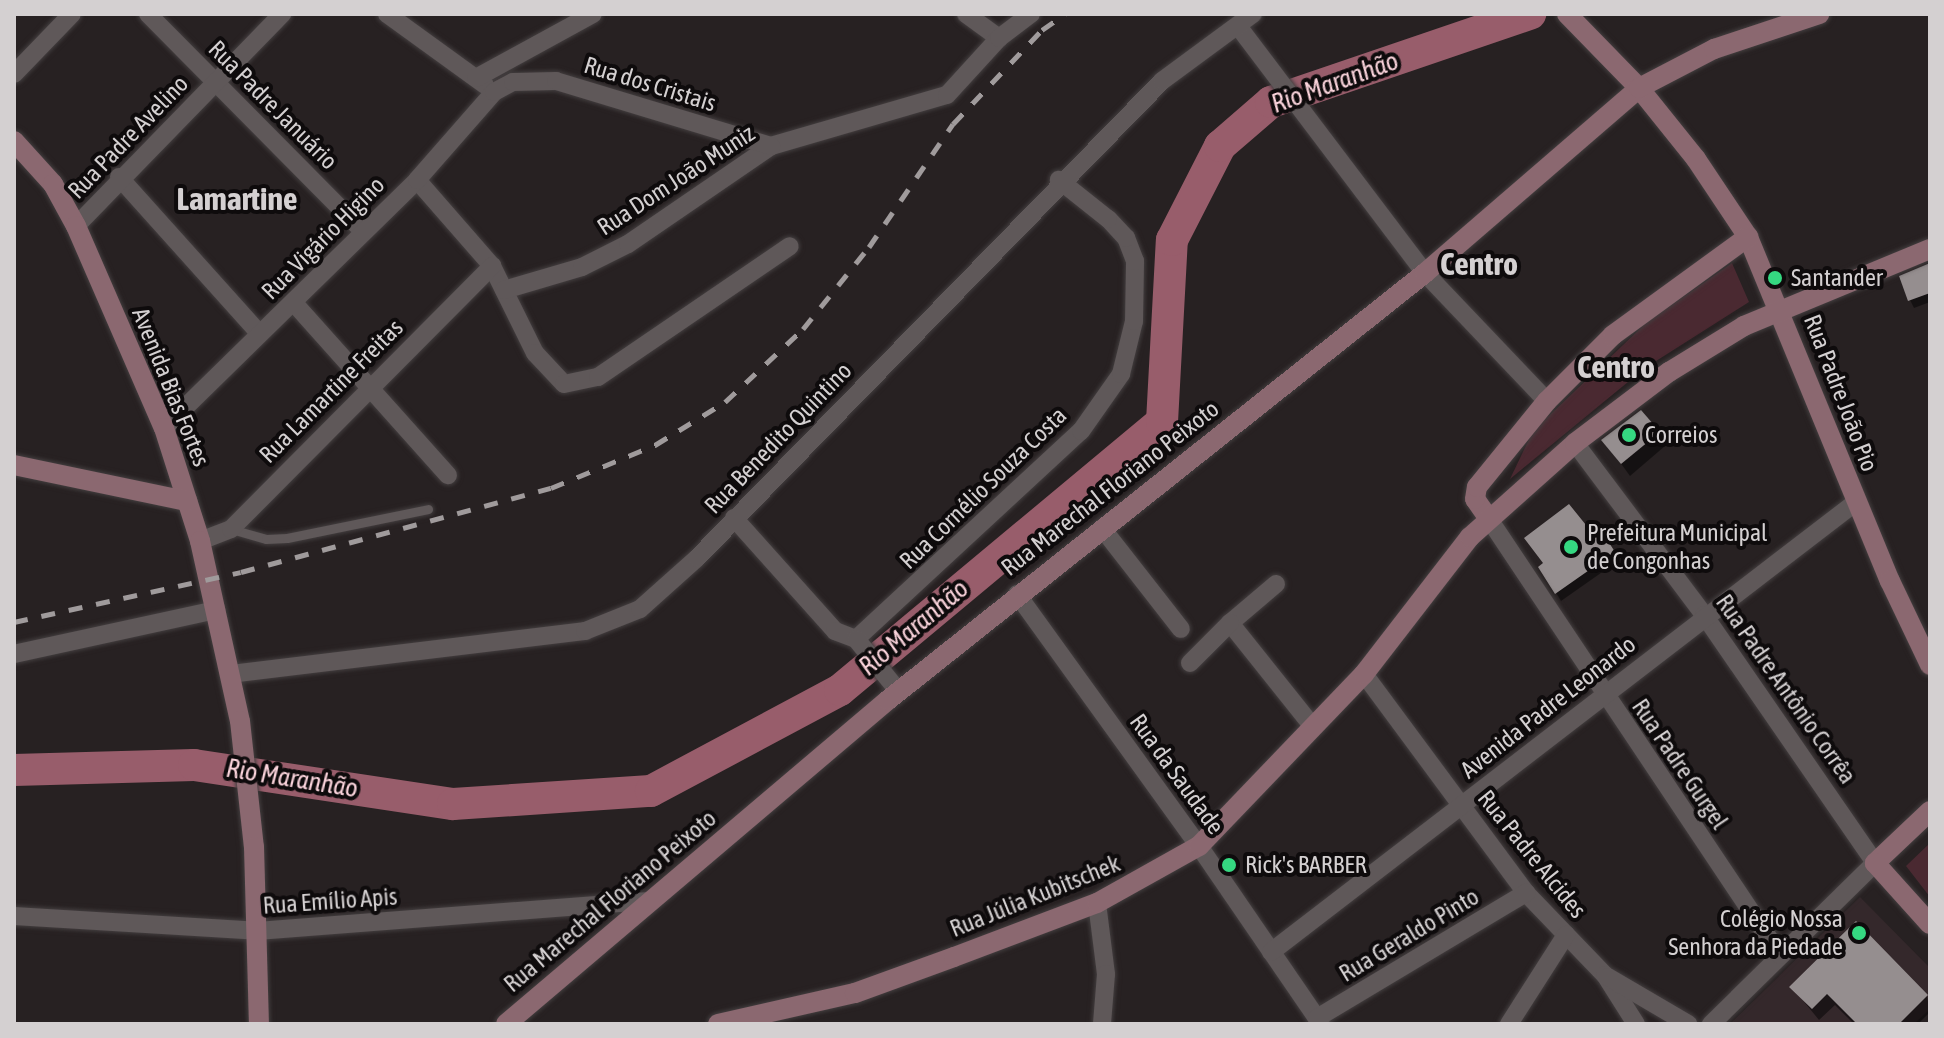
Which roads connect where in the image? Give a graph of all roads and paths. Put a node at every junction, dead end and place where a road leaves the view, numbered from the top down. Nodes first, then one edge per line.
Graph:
1 (72, 14) edge
2 (148, 14) edge
3 (282, 14) edge
4 (387, 14) edge
5 (593, 14) edge
6 (966, 14) edge
7 (1031, 14) edge
8 (1253, 14) edge
9 (1567, 14) edge
10 (1819, 14) edge
11 (1238, 26) junction
12 (999, 38) junction
13 (14, 74) edge
14 (476, 78) junction
15 (216, 81) junction
16 (513, 82) joint
17 (1639, 88) junction
18 (494, 92) junction
19 (14, 141) edge
20 (771, 146) junction
21 (119, 177) junction
22 (417, 180) junction
23 (1059, 180) junction
24 (76, 226) junction
25 (363, 231) junction
26 (1748, 237) junction
27 (790, 246) dead end
28 (1930, 249) edge
29 (492, 266) junction
30 (1425, 273) junction
31 (504, 290) junction
32 (294, 303) junction
33 (1780, 309) junction
34 (259, 333) junction
35 (370, 384) junction
36 (1547, 401) junction
37 (164, 428) junction
38 (1575, 443) junction
39 (14, 465) edge
40 (448, 475) dead end
41 (187, 501) junction
42 (1856, 502) junction
43 (428, 509) dead end
44 (734, 518) junction
45 (1489, 519) junction
46 (1102, 528) junction
47 (231, 529) junction
48 (200, 541) junction
49 (1276, 584) dead end
50 (1017, 594) junction
51 (216, 610) junction
52 (1704, 615) junction
53 (1230, 623) junction
54 (1181, 629) dead end
55 (856, 639) junction
56 (14, 654) edge
57 (1929, 661) edge
58 (1190, 663) dead end
59 (230, 674) junction
60 (1364, 674) junction
61 (893, 686) junction
62 (1605, 694) junction
63 (1313, 727) junction
64 (1462, 805) junction
65 (1930, 811) edge
66 (1199, 846) junction
67 (1875, 863) junction
68 (1526, 893) junction
69 (649, 901) junction
70 (1097, 903) junction
71 (14, 916) edge
72 (1930, 924) edge
73 (257, 931) junction
74 (1566, 935) junction
75 (1271, 952) junction
76 (1780, 955) junction
77 (1605, 975) junction
78 (1319, 1021) edge
79 (259, 1024) edge
80 (506, 1024) edge
81 (718, 1024) edge
82 (1102, 1024) edge
83 (1509, 1024) edge
84 (1636, 1024) edge
85 (1688, 1024) edge
86 (1711, 1024) edge

1 - 13 street
2 - 15 street, Rua Padre Januário
3 - 15 street, Rua Padre Avelino
4 - 14 street
5 - 14 street
6 - 12 street
7 - 12 street, Rua Dom João Muniz
8 - 11 street, Rua Benedito Quintino
9 - 17 main road, Rua Padre João Pio
10 - 17 main road, Rua Marechal Floriano Peixoto
11 - 23 street, Rua Benedito Quintino
11 - 30 street
12 - 20 street, Rua Dom João Muniz
14 - 18 street
15 - 21 street, Rua Padre Avelino
15 - 25 street, Rua Padre Januário
16 - 18 street, Rua Vigário Higino
16 - 20 street, Rua dos Cristais
17 - 26 main road, Rua Padre João Pio
17 - 30 main road, Rua Marechal Floriano Peixoto
18 - 22 street, Rua Vigário Higino
19 - 24 main road, Avenida Bias Fortes
20 - 31 street, Rua Dom João Muniz
21 - 24 street, Rua Padre Avelino
21 - 34 street
22 - 25 street, Rua Vigário Higino
22 - 29 street
23 - 44 street, Rua Benedito Quintino
23 - 55 street, Rua Cornélio Souza Costa
24 - 37 main road, Avenida Bias Fortes
25 - 32 street, Rua Vigário Higino
26 - 33 main road, Rua Padre João Pio
26 - 36 main road
27 - 31 street
28 - 33 main road, Rua Júlia Kubitschek
29 - 31 street
29 - 35 street, Rua Lamartine Freitas
30 - 36 street
30 - 46 main road, Rua Marechal Floriano Peixoto
32 - 34 street, Rua Vigário Higino
32 - 35 street
33 - 38 main road, Rua Júlia Kubitschek
33 - 42 main road, Rua Padre João Pio
34 - 37 street, Rua Vigário Higino
35 - 40 street
35 - 47 street, Rua Lamartine Freitas
36 - 45 main road
37 - 41 main road, Avenida Bias Fortes
38 - 45 main road, Rua Júlia Kubitschek
38 - 52 street, Rua Padre Antônio Corrêa
39 - 41 main road
41 - 48 main road, Avenida Bias Fortes
42 - 52 street, Avenida Padre Leonardo
42 - 57 main road, Rua Padre João Pio
43 - 47 lane
44 - 55 street
44 - 59 street, Rua Benedito Quintino
45 - 60 main road, Rua Júlia Kubitschek
45 - 62 street, Rua Padre Gurgel
46 - 50 main road, Rua Marechal Floriano Peixoto
46 - 54 street
47 - 48 street, Rua Lamartine Freitas
48 - 51 main road, Avenida Bias Fortes
49 - 53 street
50 - 61 main road, Rua Marechal Floriano Peixoto
50 - 66 street, Rua da Saudade
51 - 56 street
51 - 59 main road, Avenida Bias Fortes
52 - 62 street, Avenida Padre Leonardo
52 - 67 street, Rua Padre Antônio Corrêa
53 - 58 street
53 - 63 street
55 - 61 street
59 - 73 main road, Avenida Bias Fortes
60 - 63 main road, Rua Júlia Kubitschek
60 - 64 street, Rua Padre Alcides
61 - 69 main road, Rua Marechal Floriano Peixoto
62 - 64 street, Avenida Padre Leonardo
62 - 76 street, Rua Padre Gurgel
63 - 66 main road, Rua Júlia Kubitschek
64 - 68 street, Rua Padre Alcides
64 - 75 street, Avenida Padre Leonardo
65 - 67 main road
66 - 70 main road, Rua Júlia Kubitschek
66 - 75 street, Rua da Saudade
67 - 72 main road, Rua Padre Antônio Corrêa
67 - 76 street
68 - 74 street, Rua Padre Alcides
68 - 78 street, Rua Geraldo Pinto
69 - 73 street, Rua Emílio Apis
69 - 80 main road, Rua Marechal Floriano Peixoto
70 - 81 main road, Rua Júlia Kubitschek
70 - 82 street
71 - 73 street, Rua Emílio Apis
73 - 79 main road, Avenida Bias Fortes
74 - 77 street, Rua Padre Alcides
74 - 83 street
75 - 78 street, Rua da Saudade
76 - 86 street
77 - 84 street, Rua Padre Alcides
77 - 85 street

